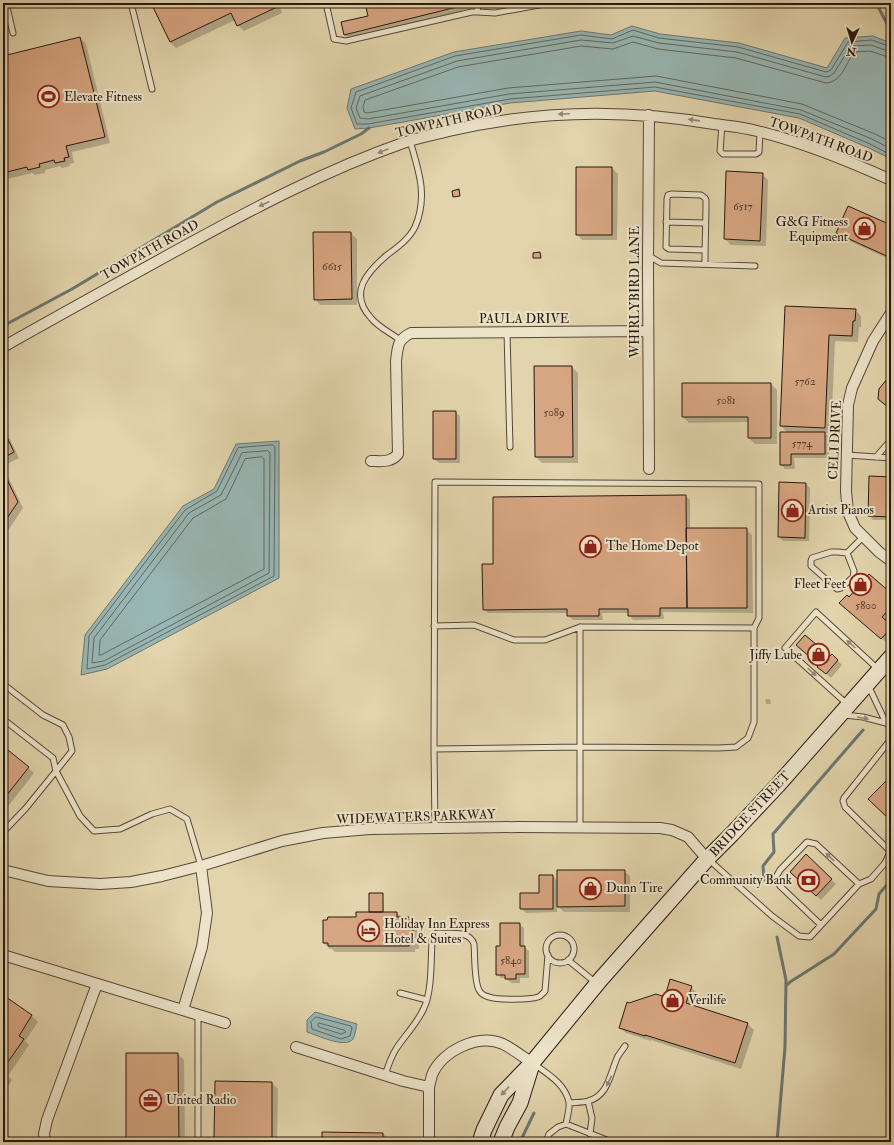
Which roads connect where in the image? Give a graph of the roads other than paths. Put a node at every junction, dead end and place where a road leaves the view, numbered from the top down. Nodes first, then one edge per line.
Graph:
1 (6, 3) edge
2 (131, 3) edge
3 (326, 3) edge
4 (476, 3) edge
5 (550, 3) edge
6 (478, 12) junction
7 (13, 33) dead end
8 (152, 89) dead end
9 (649, 115) junction
10 (722, 125) junction
11 (760, 132) junction
12 (410, 141) junction
13 (891, 180) edge
14 (666, 222) junction
15 (706, 223) junction
16 (705, 250) junction
17 (648, 255) junction
18 (705, 264) junction
19 (755, 266) dead end
20 (891, 313) edge
21 (887, 328) edge
22 (648, 331) junction
23 (507, 332) junction
24 (402, 338) junction
25 (3, 347) edge
26 (891, 440) edge
27 (510, 446) dead end
28 (847, 455) junction
29 (876, 458) junction
30 (891, 458) edge
31 (371, 461) dead end
32 (649, 469) dead end
33 (863, 538) junction
34 (847, 553) junction
35 (891, 561) edge
36 (434, 626) junction
37 (580, 627) junction
38 (754, 628) junction
39 (891, 657) edge
40 (880, 670) junction
41 (3, 684) edge
42 (867, 684) junction
43 (845, 710) junction
44 (3, 718) edge
45 (886, 723) junction
46 (891, 727) edge
47 (891, 739) edge
48 (581, 747) junction
49 (434, 749) junction
50 (56, 771) junction
51 (580, 827) junction
52 (435, 828) junction
53 (3, 829) edge
54 (890, 851) edge
55 (707, 859) junction
56 (201, 866) junction
57 (3, 870) edge
58 (859, 884) junction
59 (822, 925) junction
60 (3, 955) edge
61 (548, 955) junction
62 (568, 960) junction
63 (97, 984) junction
64 (597, 984) junction
65 (400, 993) dead end
66 (427, 1000) junction
67 (183, 1010) junction
68 (198, 1015) junction
69 (225, 1023) dead end
70 (625, 1046) dead end
71 (296, 1047) dead end
72 (532, 1063) junction
73 (385, 1075) junction
74 (429, 1087) junction
75 (588, 1101) junction
76 (569, 1103) junction
77 (566, 1124) junction
78 (590, 1134) junction
79 (45, 1142) edge
80 (198, 1142) edge
81 (429, 1142) edge
82 (480, 1142) edge
83 (501, 1142) edge
84 (546, 1142) edge
85 (612, 1142) edge

1 - 7 lane
2 - 8 lane
3 - 6 lane
4 - 6 lane
5 - 6 lane
10 -> 9 street, TOWPATH ROAD
9 -> 12 street, TOWPATH ROAD
9 - 17 street, WHIRLYBIRD LANE
10 - 11 street, TOWPATH ROAD
10 - 11 lane
11 - 13 street, TOWPATH ROAD
12 - 24 lane
12 -> 25 street, TOWPATH ROAD
14 - 15 lane
14 - 15 lane
14 - 16 lane
15 - 16 lane
16 - 18 lane
17 - 18 lane
17 - 22 street, WHIRLYBIRD LANE
18 - 19 lane
20 - 21 street, CELI DRIVE
21 - 28 street, CELI DRIVE
22 - 23 street, PAULA DRIVE
22 - 32 street, WHIRLYBIRD LANE
23 - 24 street, PAULA DRIVE
23 - 27 lane
24 - 31 street
26 - 29 lane
28 - 29 lane
28 - 33 street, CELI DRIVE
29 - 30 lane
33 - 34 lane
33 - 35 street, CELI DRIVE
34 - 34 lane
36 - 37 lane
36 - 38 lane
36 - 49 lane
37 - 38 lane
37 - 48 lane
38 - 48 lane
39 - 40 main road, BRIDGE STREET
40 - 42 main road, BRIDGE STREET
40 -> 43 lane
41 - 50 lane
42 - 43 main road, BRIDGE STREET
42 - 45 lane
43 -> 45 lane
43 - 55 main road, BRIDGE STREET
44 - 50 lane
45 - 46 lane
47 - 54 lane
48 - 49 lane
48 - 51 lane
49 - 52 lane
50 - 53 lane
50 - 56 lane
51 - 52 street, WIDEWATERS PARKWAY
51 - 55 street, WIDEWATERS PARKWAY
52 - 56 street, WIDEWATERS PARKWAY
54 - 58 lane
55 - 59 lane
55 - 64 main road, BRIDGE STREET
56 - 57 street, WIDEWATERS PARKWAY
56 - 67 street
58 - 59 lane
58 -> 59 lane
60 - 63 street
61 - 62 lane
61 - 62 lane
61 - 66 lane
62 - 64 lane
63 - 67 street
63 - 79 street
64 - 72 main road, BRIDGE STREET
65 - 66 lane
66 - 73 lane
67 - 68 street
68 - 69 street
68 - 80 lane
70 -> 75 lane
71 - 73 street
72 - 74 street
72 - 76 lane
72 -> 82 main road, BRIDGE STREET
72 - 83 main road, BRIDGE STREET
73 - 74 street
74 - 81 street
75 - 76 lane
75 - 78 lane
76 - 77 lane
77 - 78 lane
77 - 84 lane
78 - 85 lane

